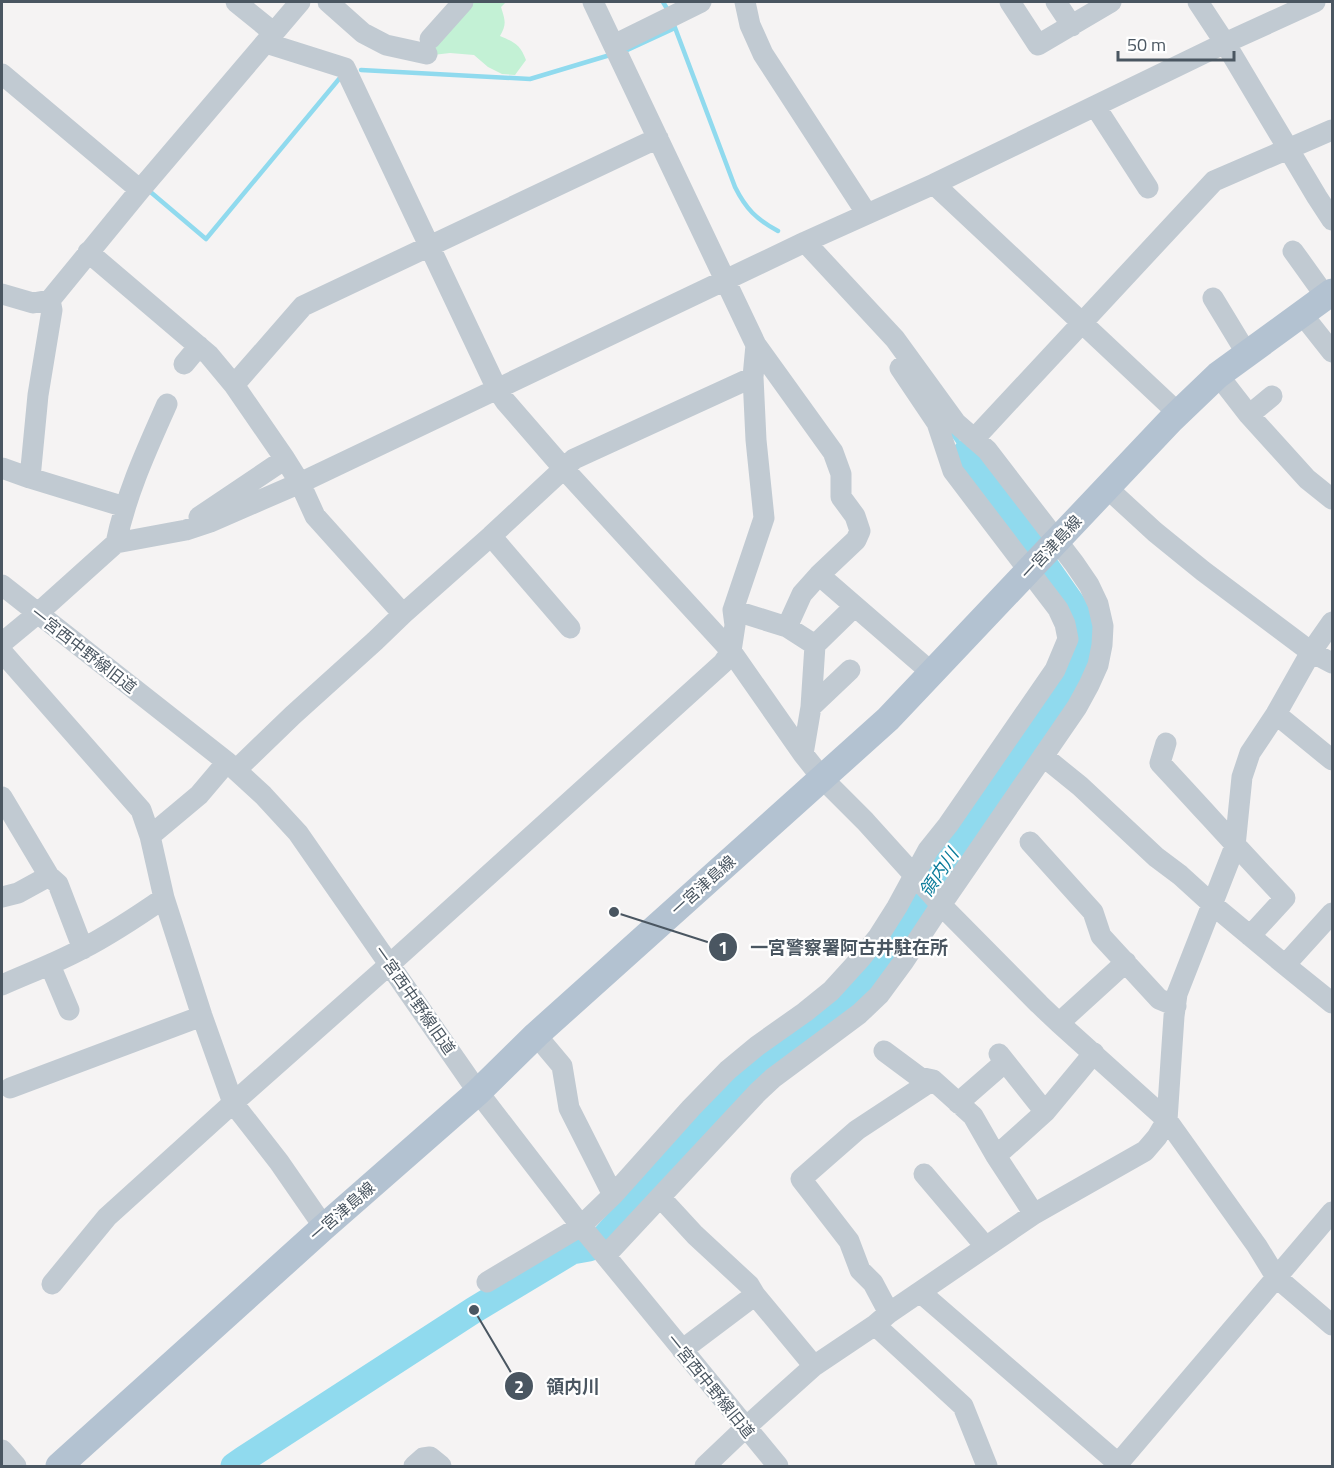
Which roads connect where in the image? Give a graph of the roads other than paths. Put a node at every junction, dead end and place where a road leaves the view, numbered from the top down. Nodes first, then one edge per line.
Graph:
1 (236, 2) edge
2 (300, 2) edge
3 (328, 2) edge
4 (463, 2) edge
5 (593, 2) edge
6 (701, 2) edge
7 (745, 2) edge
8 (1010, 2) edge
9 (1056, 2) edge
10 (1198, 2) edge
11 (1315, 2) edge
12 (1106, 3) edge
13 (1072, 26) junction
14 (270, 38) junction
15 (1225, 43) junction
16 (614, 45) junction
17 (2, 74) edge
18 (1095, 106) junction
19 (1332, 130) edge
20 (658, 138) junction
21 (1288, 150) junction
22 (934, 184) junction
23 (1148, 188) dead end
24 (140, 190) junction
25 (867, 214) junction
26 (1332, 220) edge
27 (805, 242) junction
28 (429, 246) junction
29 (1293, 251) dead end
30 (88, 252) junction
31 (725, 281) junction
32 (2, 294) edge
33 (1329, 294) edge
34 (1213, 298) dead end
35 (50, 300) junction
36 (1302, 314) junction
37 (1087, 326) junction
38 (756, 345) junction
39 (199, 346) junction
40 (1332, 352) edge
41 (1247, 354) junction
42 (184, 364) dead end
43 (900, 368) dead end
44 (1218, 375) junction
45 (753, 377) junction
46 (234, 386) junction
47 (497, 390) junction
48 (1272, 396) dead end
49 (167, 404) dead end
50 (1178, 413) junction
51 (1249, 415) junction
52 (978, 442) junction
53 (285, 459) junction
54 (2, 468) edge
55 (564, 470) junction
56 (30, 478) junction
57 (300, 483) junction
58 (1107, 488) junction
59 (1332, 499) edge
60 (125, 507) junction
61 (186, 530) junction
62 (491, 536) junction
63 (1057, 541) junction
64 (116, 543) junction
65 (1029, 570) junction
66 (819, 574) junction
67 (2, 585) edge
68 (855, 606) junction
69 (733, 610) junction
70 (37, 614) junction
71 (403, 614) junction
72 (1332, 622) edge
73 (788, 627) junction
74 (570, 628) dead end
75 (2, 643) edge
76 (815, 645) junction
77 (731, 651) junction
78 (2, 652) edge
79 (1311, 652) junction
80 (1332, 663) edge
81 (850, 670) dead end
82 (931, 672) junction
83 (286, 694) dead end
84 (811, 707) junction
85 (1276, 714) junction
86 (293, 715) junction
87 (1166, 743) dead end
88 (803, 754) junction
89 (1043, 756) junction
90 (1332, 760) edge
91 (232, 766) junction
92 (822, 778) junction
93 (2, 797) edge
94 (150, 836) junction
95 (1030, 842) dead end
96 (1235, 846) junction
97 (914, 875) junction
98 (49, 876) junction
99 (2, 897) edge
100 (164, 898) junction
101 (941, 905) junction
102 (1213, 905) junction
103 (1332, 913) edge
104 (1250, 936) junction
105 (83, 949) junction
106 (1126, 962) junction
107 (50, 964) junction
108 (390, 964) junction
109 (1285, 965) junction
110 (2, 985) edge
111 (1332, 1003) edge
112 (1176, 1006) junction
113 (69, 1010) dead end
114 (202, 1016) junction
115 (1059, 1023) junction
116 (536, 1035) junction
117 (884, 1051) dead end
118 (1094, 1053) junction
119 (933, 1080) junction
120 (10, 1088) dead end
121 (478, 1092) junction
122 (958, 1102) junction
123 (233, 1103) junction
124 (1045, 1112) junction
125 (1167, 1120) junction
126 (996, 1156) junction
127 (924, 1173) dead end
128 (613, 1195) junction
129 (660, 1197) junction
130 (1332, 1212) edge
131 (1034, 1214) junction
132 (581, 1226) junction
133 (324, 1227) junction
134 (985, 1246) junction
135 (606, 1255) junction
136 (1276, 1277) junction
137 (487, 1282) dead end
138 (52, 1284) dead end
139 (920, 1292) junction
140 (755, 1295) junction
141 (882, 1319) junction
142 (1332, 1325) edge
143 (682, 1350) junction
144 (814, 1366) junction
145 (745, 1428) junction
146 (2, 1450) edge
147 (1118, 1466) edge
148 (16, 1467) edge
149 (59, 1467) edge
150 (414, 1467) edge
151 (441, 1467) edge
152 (705, 1467) edge
153 (778, 1467) edge
154 (987, 1467) edge

1 - 14 street
2 - 14 street
3 - 4 street
5 - 16 street
6 - 16 street
7 - 25 street
8 - 13 street
9 - 13 street
10 - 15 street
11 - 15 street
12 - 13 street
14 - 24 street
14 - 28 street
15 - 18 street
15 - 21 street
16 - 20 street
17 - 24 street
18 - 22 street
18 - 23 street
19 - 21 street
20 - 28 street
20 - 31 street
21 - 26 street
21 - 37 street
22 - 25 street
22 - 37 street
24 - 30 street
25 - 27 street
27 - 31 street
27 - 52 street
28 - 46 street
28 - 47 street
29 - 33 street
30 - 35 street
30 - 39 street
31 - 38 street
31 - 47 street
32 - 35 street
33 - 36 main road, 一宮津島線
34 - 41 street
35 - 56 street
36 - 40 street
36 - 41 main road, 一宮津島線
37 - 50 street
37 - 52 street
38 - 45 street
38 - 66 street
39 - 42 street
39 - 46 street
41 - 44 main road, 一宮津島線
43 - 65 street
44 - 50 main road, 一宮津島線
44 - 51 street
45 - 55 street
45 - 69 street
46 - 53 street
47 - 55 street
47 - 57 street
48 - 51 street
49 - 60 street
50 - 58 main road, 一宮津島線
51 - 59 street
52 - 63 street
53 - 57 street
53 - 61 street
54 - 56 street
55 - 62 street
55 - 77 street
56 - 60 street
57 - 61 street
57 - 71 street
58 - 63 main road, 一宮津島線
58 - 79 street
60 - 64 street
61 - 64 street
62 - 71 street
62 - 74 street
63 - 65 main road, 一宮津島線
63 - 89 street
64 - 70 street
65 - 82 main road, 一宮津島線
65 - 97 street
66 - 68 street
66 - 73 street
67 - 70 street, 一宮西中野線旧道
68 - 76 street
68 - 82 street
69 - 73 street
69 - 77 street
70 - 75 street
70 - 91 street, 一宮西中野線旧道
71 - 86 street
72 - 79 street
73 - 76 street
76 - 84 street
77 - 88 street
77 - 108 street
78 - 94 street
79 - 80 street
79 - 85 street
81 - 84 street
82 - 92 main road, 一宮津島線
83 - 86 street
84 - 88 street
85 - 90 street
85 - 96 street
86 - 91 street
87 - 96 street
88 - 92 street
89 - 101 street
89 - 102 street
91 - 94 street
91 - 108 street, 一宮西中野線旧道
92 - 97 street
92 - 116 main road, 一宮津島線
93 - 98 street
94 - 100 street
95 - 106 street
96 - 102 street
96 - 104 street
97 - 101 street
97 - 128 street
98 - 99 street
98 - 105 street
100 - 105 street
100 - 114 street
101 - 115 street
101 - 129 street
102 - 104 street
102 - 112 street
103 - 109 street
104 - 109 street
105 - 107 street
106 - 112 street
106 - 115 street
107 - 110 street
107 - 113 street
108 - 121 street, 一宮西中野線旧道
108 - 123 street
109 - 111 street
112 - 125 street
114 - 120 street
114 - 123 street
115 - 118 street
116 - 121 main road, 一宮津島線
116 - 128 street
117 - 119 street
118 - 124 street
118 - 125 street
119 - 122 street
119 - 141 street
121 - 132 street, 一宮西中野線旧道
121 - 133 main road, 一宮津島線
122 - 124 street
122 - 126 street
123 - 133 street
123 - 138 street
124 - 126 street
125 - 131 street
125 - 136 street
126 - 131 street
127 - 134 street
128 - 132 street
129 - 135 street
129 - 140 street
130 - 136 street
131 - 134 street
132 - 135 street, 一宮西中野線旧道
132 - 137 street
133 - 149 main road, 一宮津島線
134 - 139 street
135 - 143 street, 一宮西中野線旧道
136 - 142 street
136 - 147 street
139 - 141 street
139 - 147 street
140 - 143 street
140 - 144 street
141 - 144 street
141 - 154 street
143 - 145 street, 一宮西中野線旧道
144 - 145 street
145 - 152 street
145 - 153 street, 一宮西中野線旧道
146 - 148 street
150 - 151 street

